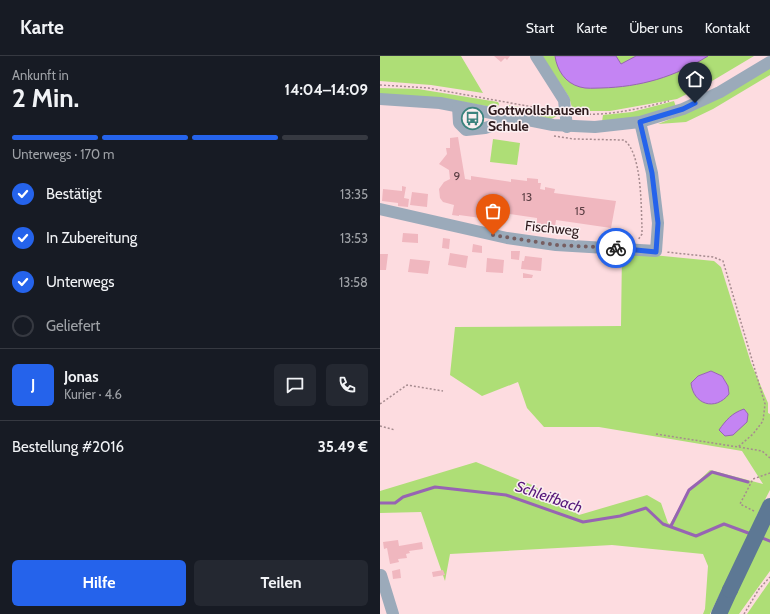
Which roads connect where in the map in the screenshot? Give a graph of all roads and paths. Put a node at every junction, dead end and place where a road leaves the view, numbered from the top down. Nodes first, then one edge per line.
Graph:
1 (536, 56) edge
2 (770, 62) edge
3 (380, 99) edge
4 (458, 107) junction
5 (502, 115) junction
6 (640, 122) junction
7 (567, 127) junction
8 (550, 134) dead end
9 (380, 209) edge
10 (638, 241) dead end
11 (656, 252) junction
12 (443, 391) dead end
13 (380, 404) edge
14 (380, 426) edge
15 (395, 430) dead end
16 (656, 434) dead end
17 (738, 447) junction
18 (770, 458) edge
19 (770, 473) edge
20 (763, 509) edge
21 (381, 575) edge
22 (770, 577) edge
23 (393, 614) edge
24 (719, 614) edge
25 (744, 614) edge

1 - 7 street
2 - 6 street
3 - 4 street
4 - 5 street
4 - 5 street
5 - 7 street
6 - 7 street
6 - 11 street
8 - 10 path
9 - 11 street, Fischweg
11 - 17 path
12 - 13 path
14 - 15 path
16 - 17 path
17 - 18 path
19 - 20 path
20 - 24 main road, bridge
21 - 23 street
22 - 25 path

